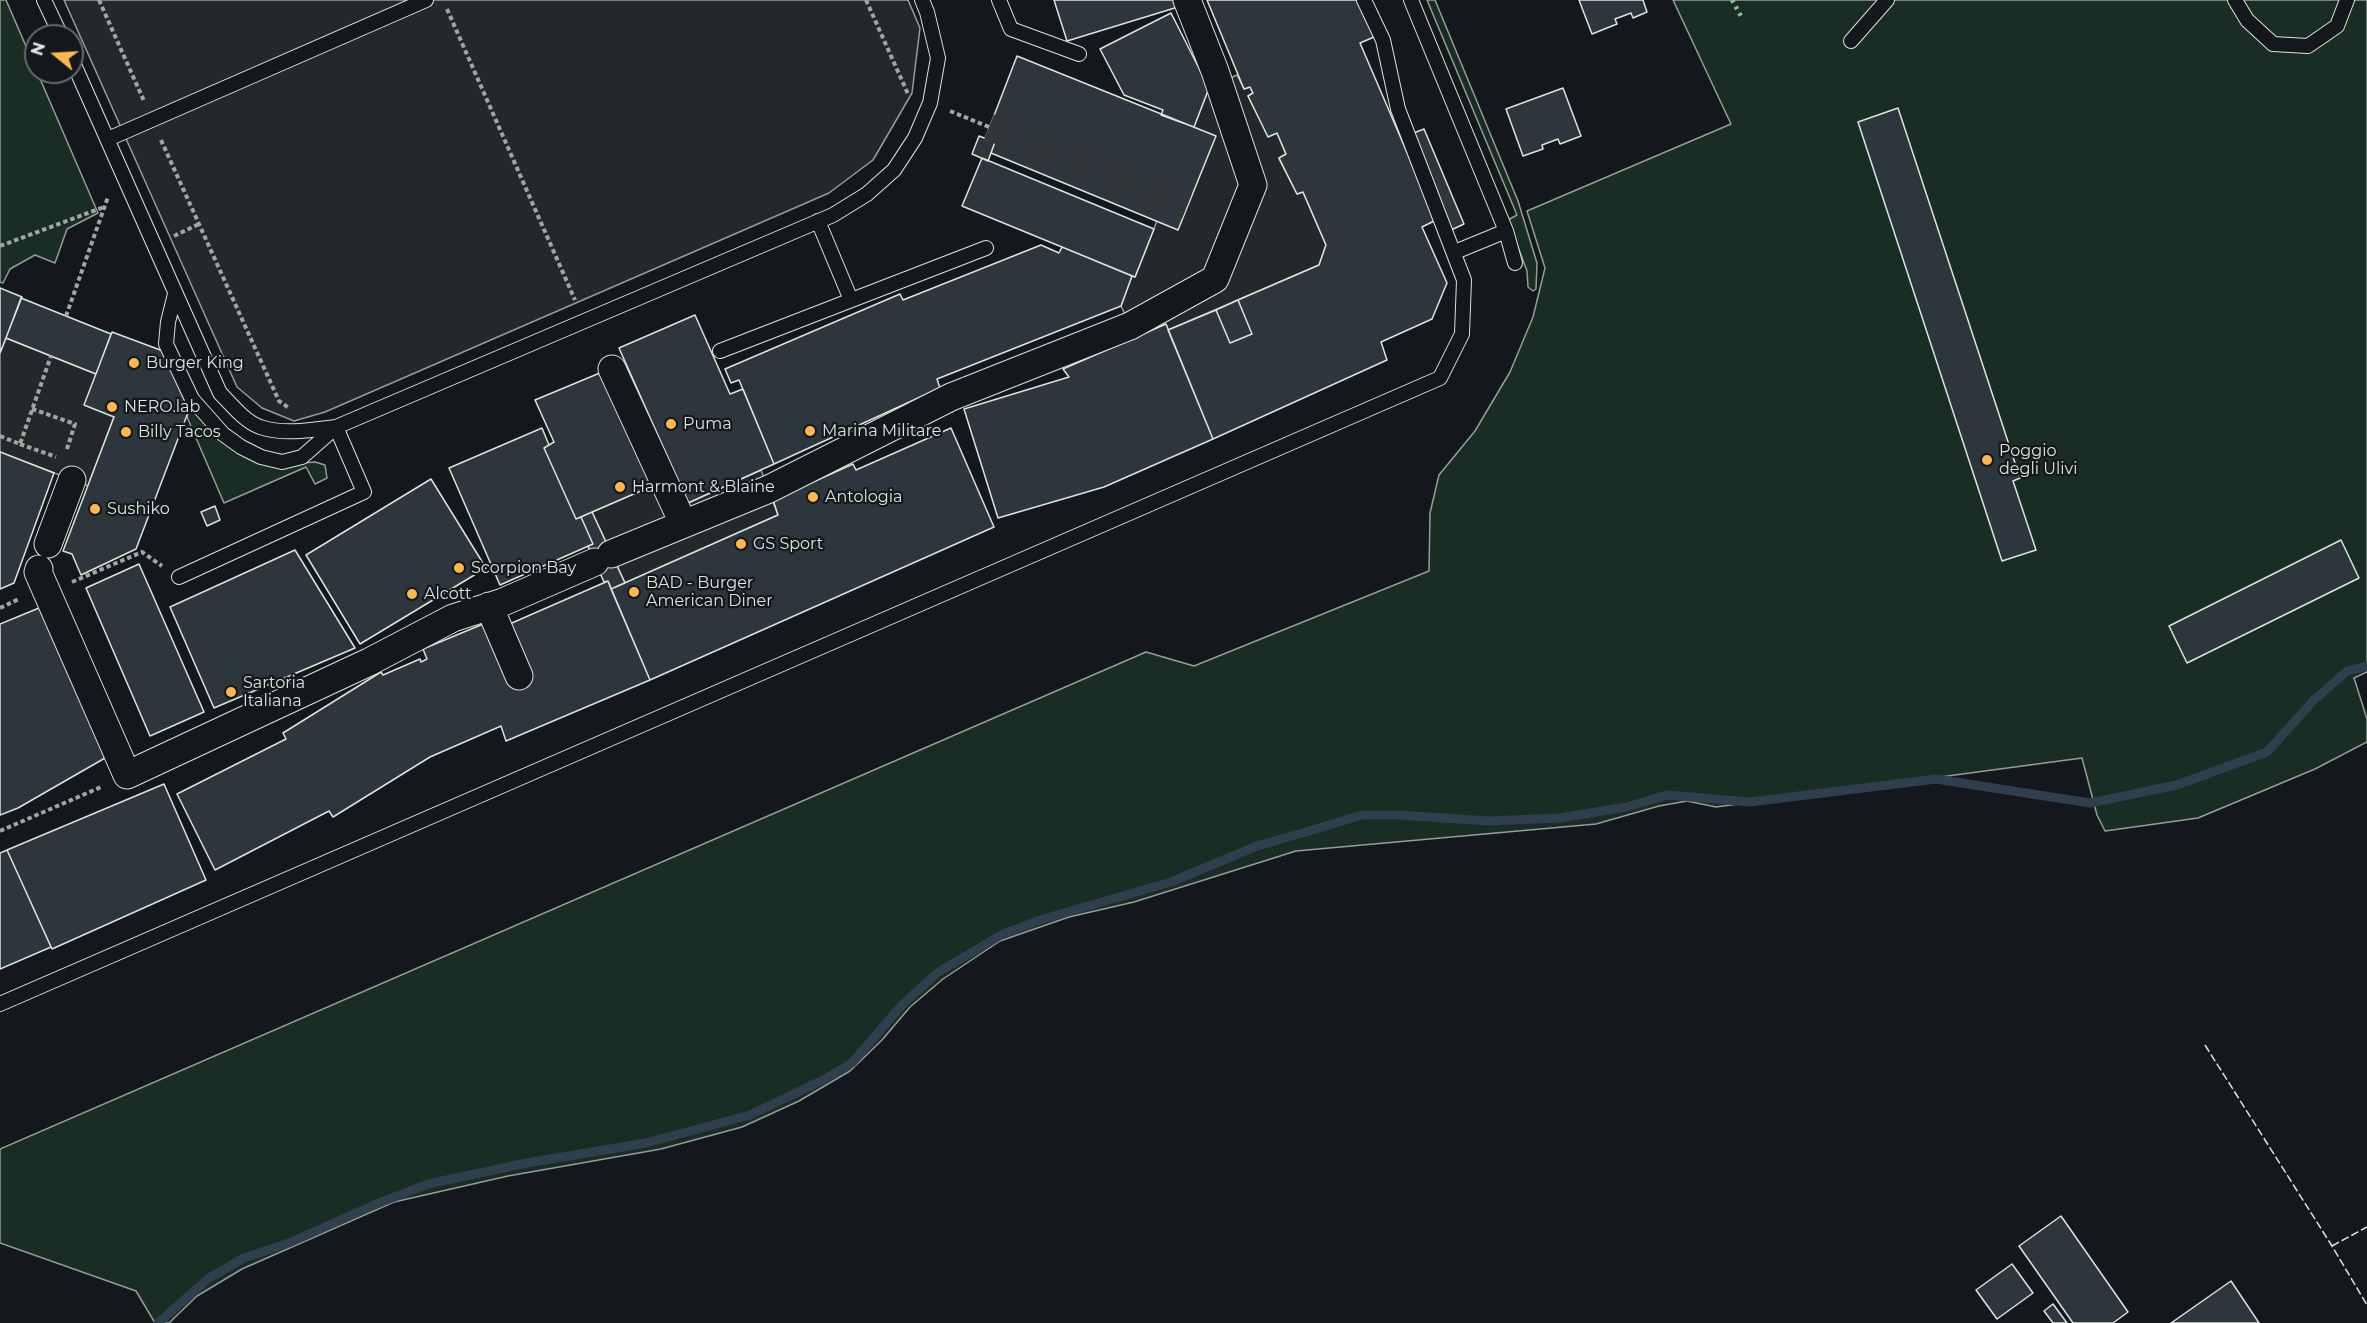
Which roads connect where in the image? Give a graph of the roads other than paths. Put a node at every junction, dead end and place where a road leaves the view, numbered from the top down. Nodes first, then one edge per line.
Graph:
1 (44, 0) edge
2 (426, 0) edge
3 (922, 0) edge
4 (999, 0) edge
5 (1187, 0) edge
6 (1364, 0) edge
7 (1411, 0) edge
8 (1887, 0) edge
9 (2235, 0) edge
10 (2348, 0) edge
11 (55, 24) edge
12 (1851, 41) dead end
13 (1079, 54) dead end
14 (83, 84) edge
15 (108, 139) junction
16 (818, 221) junction
17 (1506, 231) junction
18 (986, 248) dead end
19 (1455, 252) junction
20 (1515, 263) dead end
21 (175, 294) junction
22 (851, 300) junction
23 (720, 351) dead end
24 (612, 369) dead end
25 (336, 428) junction
26 (72, 480) dead end
27 (683, 523) junction
28 (179, 577) road end
29 (489, 606) junction
30 (519, 676) dead end
31 (0, 1004) edge

1 - 11 lane
2 - 15 lane
3 - 16 lane
4 - 13 lane
5 - 27 street
6 - 19 lane
7 - 17 lane
8 - 12 lane
9 - 10 lane
14 - 15 lane
15 - 21 lane
16 - 22 lane
16 - 25 lane
17 - 19 lane
17 - 20 lane
18 - 22 lane
19 - 31 lane
21 - 25 lane
21 - 25 lane
22 - 23 lane
24 - 27 street
25 - 28 lane
26 - 29 street
27 - 29 street
29 - 30 street

